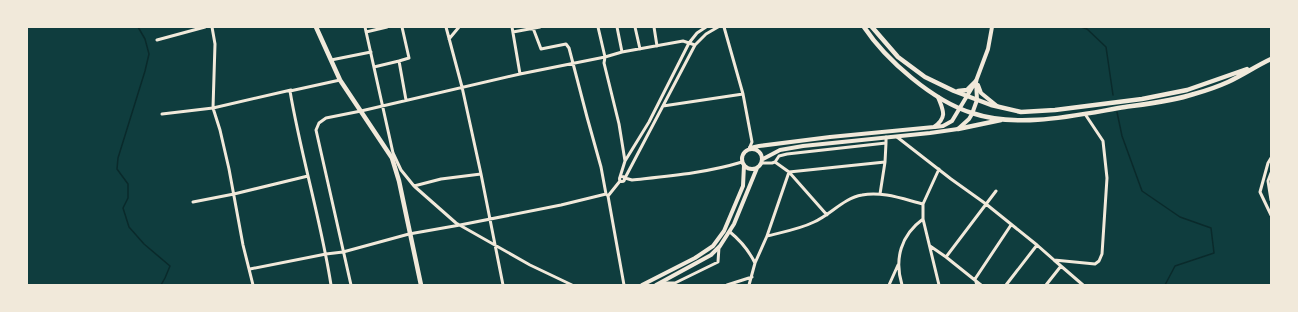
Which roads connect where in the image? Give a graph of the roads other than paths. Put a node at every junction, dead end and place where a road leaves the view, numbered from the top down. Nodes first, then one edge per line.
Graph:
1 (205, 27) edge
2 (212, 27) edge
3 (316, 27) edge
4 (365, 27) edge
5 (387, 27) edge
6 (402, 27) edge
7 (446, 27) edge
8 (459, 27) edge
9 (512, 27) edge
10 (540, 27) edge
11 (598, 27) edge
12 (616, 27) edge
13 (635, 27) edge
14 (654, 27) edge
15 (706, 27) edge
16 (718, 27) edge
17 (724, 27) edge
18 (864, 27) edge
19 (872, 27) edge
20 (992, 27) edge
21 (533, 28) junction
22 (366, 32) junction
23 (513, 32) junction
24 (448, 39) junction
25 (157, 40) dead end
26 (689, 43) junction
27 (695, 45) junction
28 (657, 46) junction
29 (640, 49) junction
30 (371, 52) junction
31 (622, 52) junction
32 (604, 57) junction
33 (1271, 59) edge
34 (331, 60) junction
35 (399, 61) junction
36 (574, 63) junction
37 (374, 67) junction
38 (1254, 67) junction
39 (520, 74) junction
40 (340, 80) junction
41 (976, 81) junction
42 (462, 87) junction
43 (954, 91) junction
44 (743, 94) junction
45 (938, 96) junction
46 (966, 96) junction
47 (406, 100) junction
48 (977, 100) junction
49 (383, 106) junction
50 (663, 106) junction
51 (998, 107) junction
52 (213, 108) junction
53 (959, 109) junction
54 (361, 111) junction
55 (162, 114) dead end
56 (972, 114) junction
57 (1085, 114) junction
58 (1005, 120) junction
59 (932, 127) junction
60 (958, 129) junction
61 (895, 136) junction
62 (886, 137) junction
63 (886, 142) junction
64 (749, 149) junction
65 (1271, 158) edge
66 (762, 161) junction
67 (625, 162) junction
68 (775, 162) junction
69 (885, 162) junction
70 (743, 163) junction
71 (757, 168) junction
72 (939, 169) junction
73 (789, 172) junction
74 (1271, 173) edge
75 (481, 174) junction
76 (308, 176) junction
77 (620, 177) junction
78 (625, 178) junction
79 (620, 181) junction
80 (414, 186) junction
81 (996, 191) dead end
82 (234, 194) junction
83 (880, 194) junction
84 (607, 195) junction
85 (1271, 200) edge
86 (193, 202) dead end
87 (923, 204) junction
88 (986, 204) junction
89 (826, 215) junction
90 (1271, 215) edge
91 (491, 219) junction
92 (923, 219) junction
93 (460, 225) junction
94 (1011, 225) junction
95 (730, 232) junction
96 (410, 234) junction
97 (767, 236) junction
98 (496, 245) junction
99 (1037, 245) junction
100 (930, 246) junction
101 (719, 247) junction
102 (343, 252) junction
103 (326, 254) junction
104 (946, 257) junction
105 (1054, 260) junction
106 (755, 263) junction
107 (898, 265) junction
108 (1060, 266) junction
109 (250, 269) junction
110 (752, 277) junction
111 (975, 279) junction
112 (659, 284) edge
113 (253, 285) edge
114 (331, 285) edge
115 (351, 285) edge
116 (421, 285) edge
117 (503, 285) edge
118 (572, 285) edge
119 (624, 285) edge
120 (642, 285) edge
121 (727, 285) edge
122 (749, 285) edge
123 (889, 285) edge
124 (902, 285) edge
125 (940, 285) edge
126 (977, 285) edge
127 (981, 285) edge
128 (1006, 285) edge
129 (1046, 285) edge
130 (1083, 285) edge

1 - 25 street
2 - 52 street
3 - 34 main road
4 - 22 street
5 - 22 street
6 - 35 street
7 - 24 street
8 - 24 street
9 - 23 street
10 - 21 street
11 - 32 street
12 - 31 street
13 - 29 street
14 - 28 street
15 - 26 street
16 - 27 street
17 - 44 street
18 - 45 main road
19 - 43 main road
20 - 41 main road
21 - 23 street
21 - 36 street
22 - 30 street
23 - 39 street
24 - 42 street
26 - 27 street
26 - 28 street
26 - 67 street
27 - 50 street
28 - 29 street
29 - 31 street
30 - 34 street
30 - 37 street
31 - 32 street
32 - 36 street
32 - 67 street
33 - 38 main road
34 - 40 main road
35 - 37 street
35 - 47 street
36 - 39 street
36 - 84 street
37 - 49 street
38 - 51 main road
38 - 57 main road
39 - 42 street
40 - 52 street
40 - 54 main road
40 - 76 street
41 - 43 main road
41 - 46 main road
41 - 48 main road
41 - 51 main road
42 - 47 street
42 - 75 street
43 - 46 main road
44 - 50 street
44 - 64 street
45 - 53 main road
45 - 59 main road
46 - 48 main road
46 - 53 main road
47 - 49 street
48 - 51 main road
48 - 56 main road
49 - 54 street
49 - 80 street
50 - 78 street
52 - 55 street
52 - 82 street
53 - 56 main road
53 - 59 main road
54 - 96 main road
54 - 102 street
56 - 58 main road
56 - 60 main road
57 - 58 main road
57 - 105 street
58 - 60 main road
59 - 64 main road
60 - 61 main road
61 - 62 main road
61 - 72 street
62 - 63 street
62 - 66 main road
63 - 68 street
63 - 69 street
64 - 66 main road
64 - 70 main road
65 - 90 street
66 - 68 street
66 - 71 main road
67 - 77 street
68 - 73 street
69 - 73 street
69 - 83 street
70 - 71 main road
70 - 78 street
70 - 120 main road
71 - 95 main road
72 - 87 street
72 - 88 street
73 - 89 street
73 - 97 street
74 - 85 street
75 - 80 street
75 - 91 street
76 - 82 street
76 - 103 street
77 - 78 street
77 - 79 street
78 - 79 street
79 - 84 street
80 - 93 street
81 - 88 street
82 - 86 street
82 - 109 street
83 - 87 street
83 - 89 street
84 - 91 street
84 - 119 street
87 - 92 street
88 - 94 street
88 - 104 street
89 - 97 street
91 - 93 street
91 - 98 street
92 - 100 street
92 - 107 street
93 - 96 street
93 - 98 street
94 - 99 street
94 - 111 street
95 - 101 main road
95 - 106 street
96 - 102 street
96 - 116 main road
97 - 106 street
98 - 117 street
98 - 118 street
99 - 105 street
99 - 128 street
100 - 104 street
100 - 125 street
101 - 112 main road
101 - 112 street
102 - 103 street
102 - 115 street
103 - 109 street
103 - 114 street
104 - 111 street
105 - 108 street
106 - 110 street
107 - 123 street
107 - 124 street
108 - 129 street
108 - 130 street
109 - 113 street
110 - 121 street
110 - 122 street
111 - 126 street
111 - 127 street

